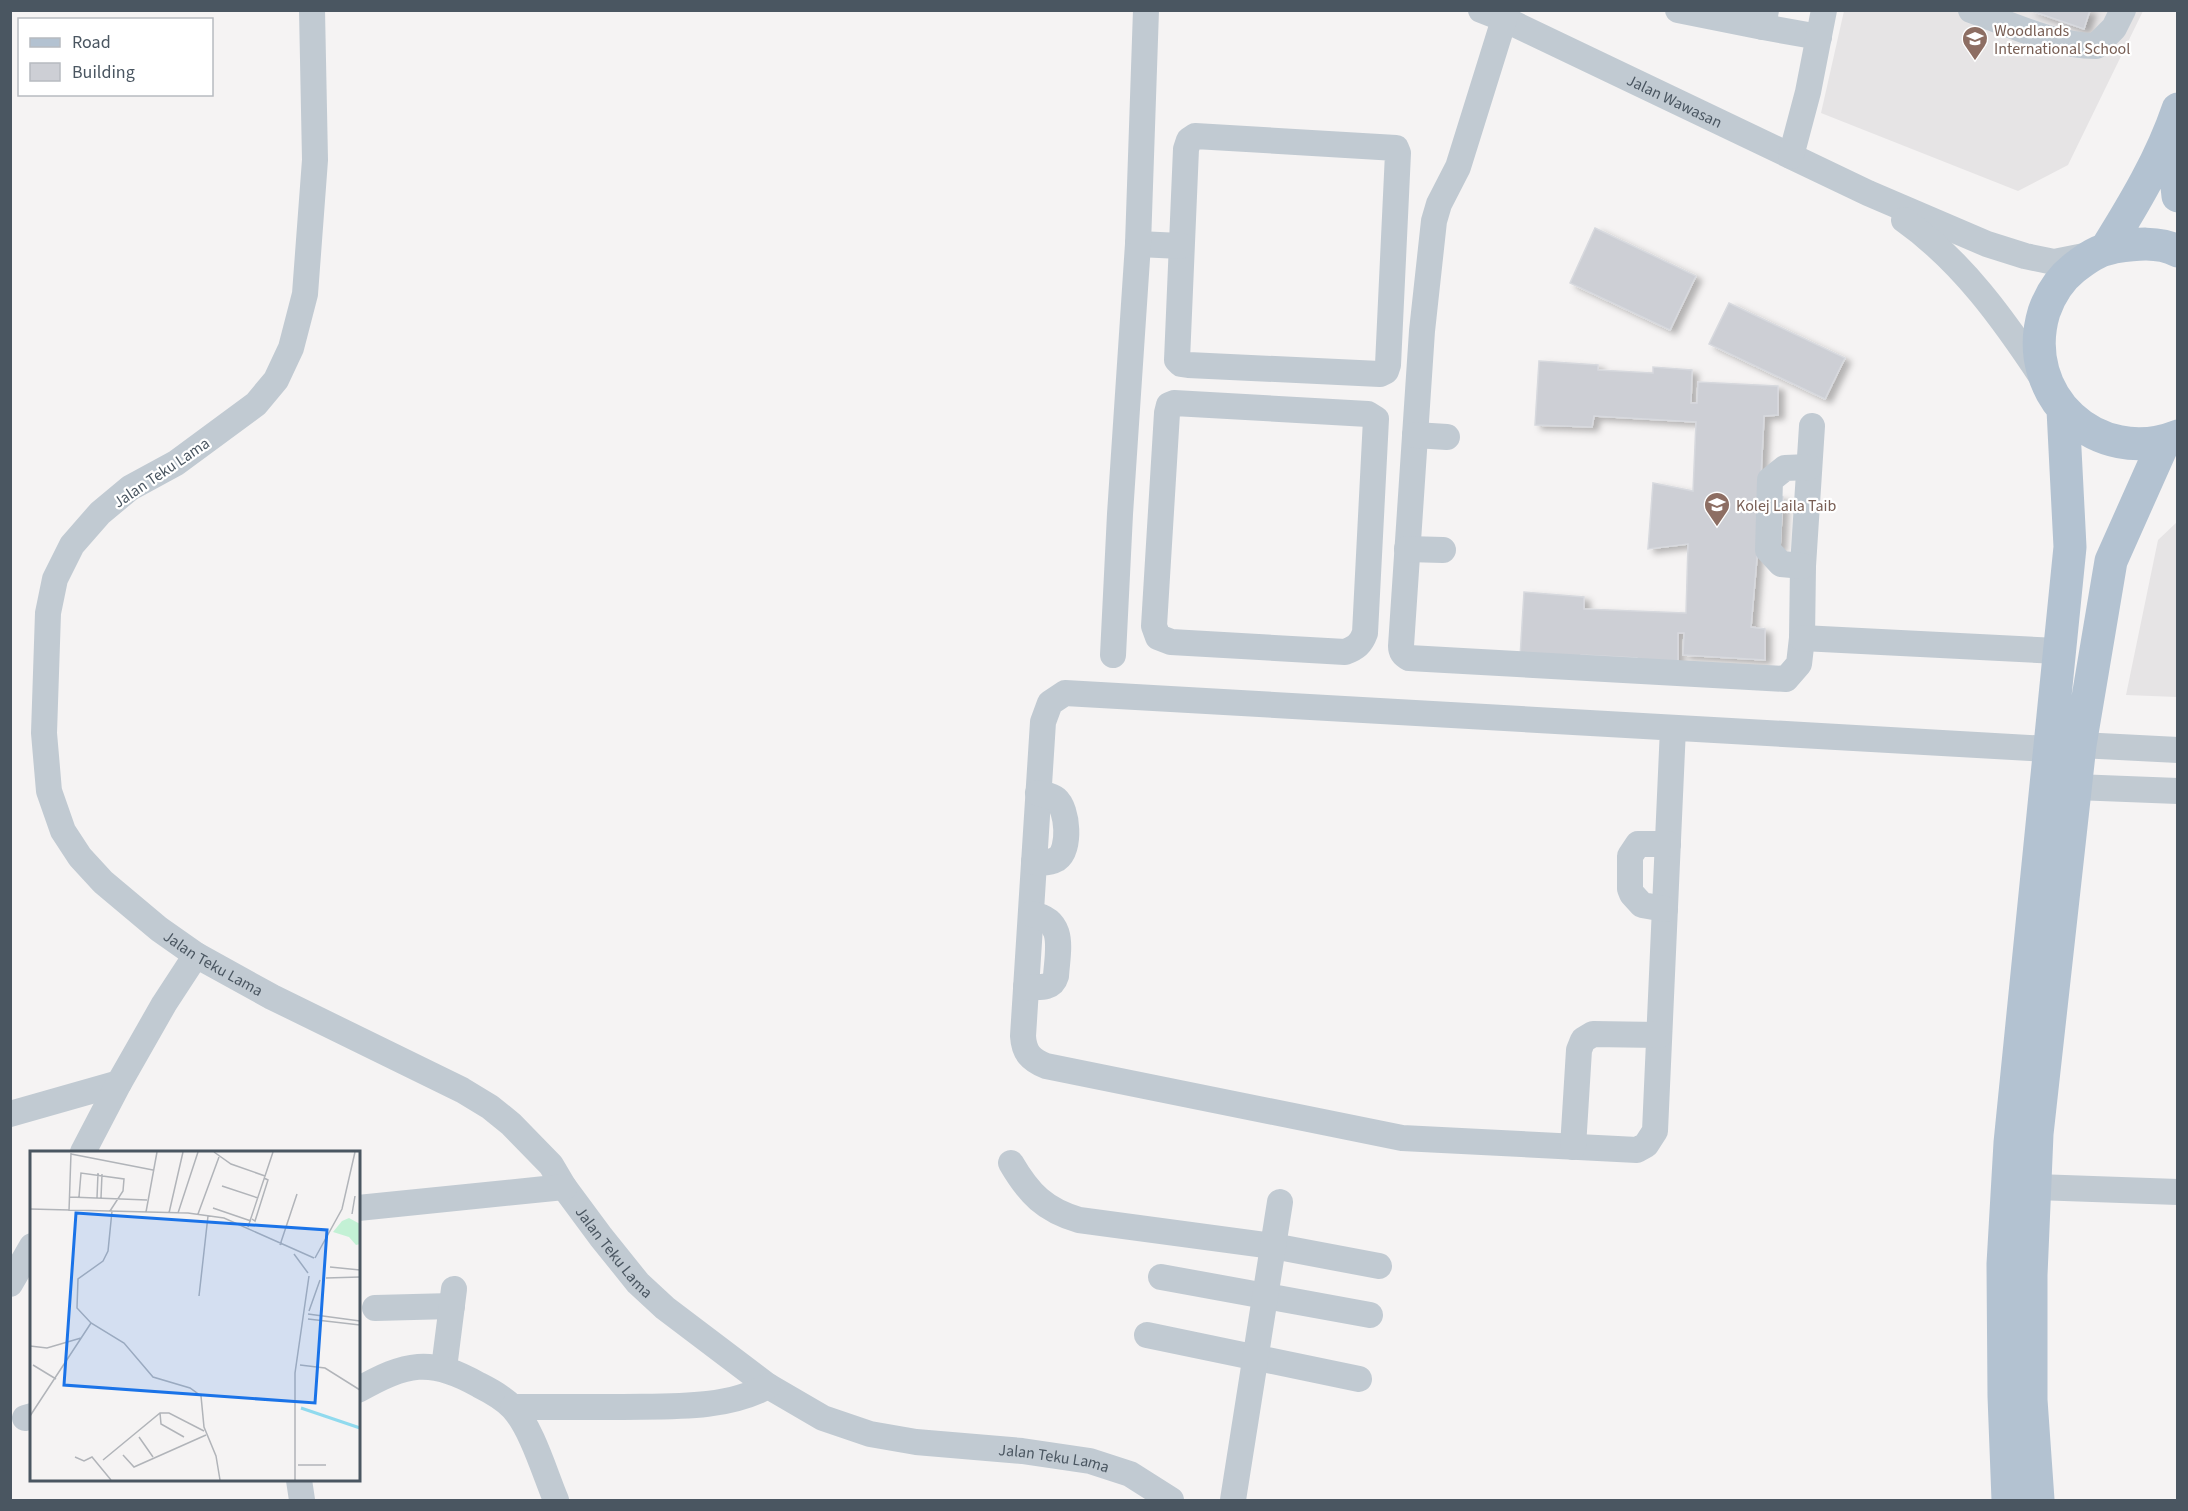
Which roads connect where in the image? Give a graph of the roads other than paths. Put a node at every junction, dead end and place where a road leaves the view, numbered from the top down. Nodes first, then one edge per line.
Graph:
1 (312, 10) edge
2 (1146, 10) edge
3 (1678, 10) edge
4 (1824, 10) edge
5 (1971, 10) edge
6 (2123, 10) edge
7 (1497, 13) edge
8 (1765, 19) edge
9 (1819, 37) junction
10 (2174, 118) edge
11 (1791, 156) junction
12 (1868, 193) junction
13 (2178, 196) edge
14 (1138, 244) junction
15 (1181, 246) junction
16 (2178, 251) edge
17 (2098, 252) junction
18 (2055, 399) junction
19 (1812, 426) dead end
20 (1415, 435) junction
21 (1448, 437) dead end
22 (2171, 439) edge
23 (1809, 467) junction
24 (1120, 514) junction
25 (1161, 514) junction
26 (1407, 549) junction
27 (1443, 550) dead end
28 (1803, 566) junction
29 (1802, 638) junction
30 (2058, 651) junction
31 (1113, 655) dead end
32 (1674, 728) junction
33 (2064, 747) junction
34 (2178, 750) edge
35 (2075, 787) junction
36 (2178, 791) edge
37 (1668, 843) junction
38 (1665, 909) junction
39 (196, 955) junction
40 (1659, 1035) junction
41 (119, 1083) junction
42 (10, 1114) edge
43 (1573, 1147) junction
44 (84, 1151) edge
45 (1011, 1163) dead end
46 (2036, 1186) junction
47 (564, 1187) junction
48 (2178, 1192) edge
49 (1280, 1202) dead end
50 (360, 1208) edge
51 (1273, 1246) junction
52 (30, 1249) edge
53 (1379, 1266) dead end
54 (1161, 1277) dead end
55 (10, 1284) edge
56 (1265, 1297) junction
57 (375, 1308) dead end
58 (1370, 1315) dead end
59 (1147, 1335) dead end
60 (1255, 1358) junction
61 (444, 1368) junction
62 (1359, 1379) dead end
63 (768, 1386) junction
64 (360, 1389) edge
65 (513, 1407) junction
66 (299, 1481) edge
67 (302, 1500) edge
68 (556, 1500) edge
69 (1172, 1500) edge
70 (1233, 1500) edge
71 (2008, 1500) edge
72 (2038, 1500) edge

1 - 39 street, Jalan Teku Lama
2 - 14 street
3 - 8 street
4 - 9 street
5 - 6 street
7 - 11 street, Jalan Wawasan
7 - 20 street
8 - 9 street
9 - 11 street
10 - 13 main road
10 - 17 main road
11 - 12 street, Jalan Wawasan
12 - 17 street
12 - 18 street
14 - 15 street
14 - 24 street
15 - 15 street
16 - 17 main road
17 - 18 main road
18 - 22 main road
18 - 30 main road
19 - 23 street
20 - 21 street
20 - 26 street
22 - 33 main road
23 - 28 street
23 - 28 street
24 - 25 street
24 - 31 street
25 - 25 street
26 - 27 street
26 - 29 street
28 - 29 street
29 - 30 street
30 - 33 main road
32 - 33 street
32 - 37 street
32 - 43 street
33 - 34 street
33 - 35 main road
33 - 71 main road
35 - 36 street
35 - 46 main road
37 - 38 street
37 - 38 street
38 - 40 street
39 - 41 street
39 - 47 street, Jalan Teku Lama
40 - 43 street
40 - 43 street
41 - 42 street
41 - 44 street
45 - 51 street
46 - 48 street
46 - 72 main road
47 - 50 street
47 - 63 street, Jalan Teku Lama
49 - 51 street
51 - 53 street
51 - 56 street
52 - 55 street
54 - 56 street
56 - 58 street
56 - 60 street
57 - 61 street
59 - 60 street
60 - 62 street
60 - 70 street
61 - 64 street
61 - 65 street
63 - 65 street
63 - 69 street, Jalan Teku Lama
65 - 68 street
66 - 67 street

